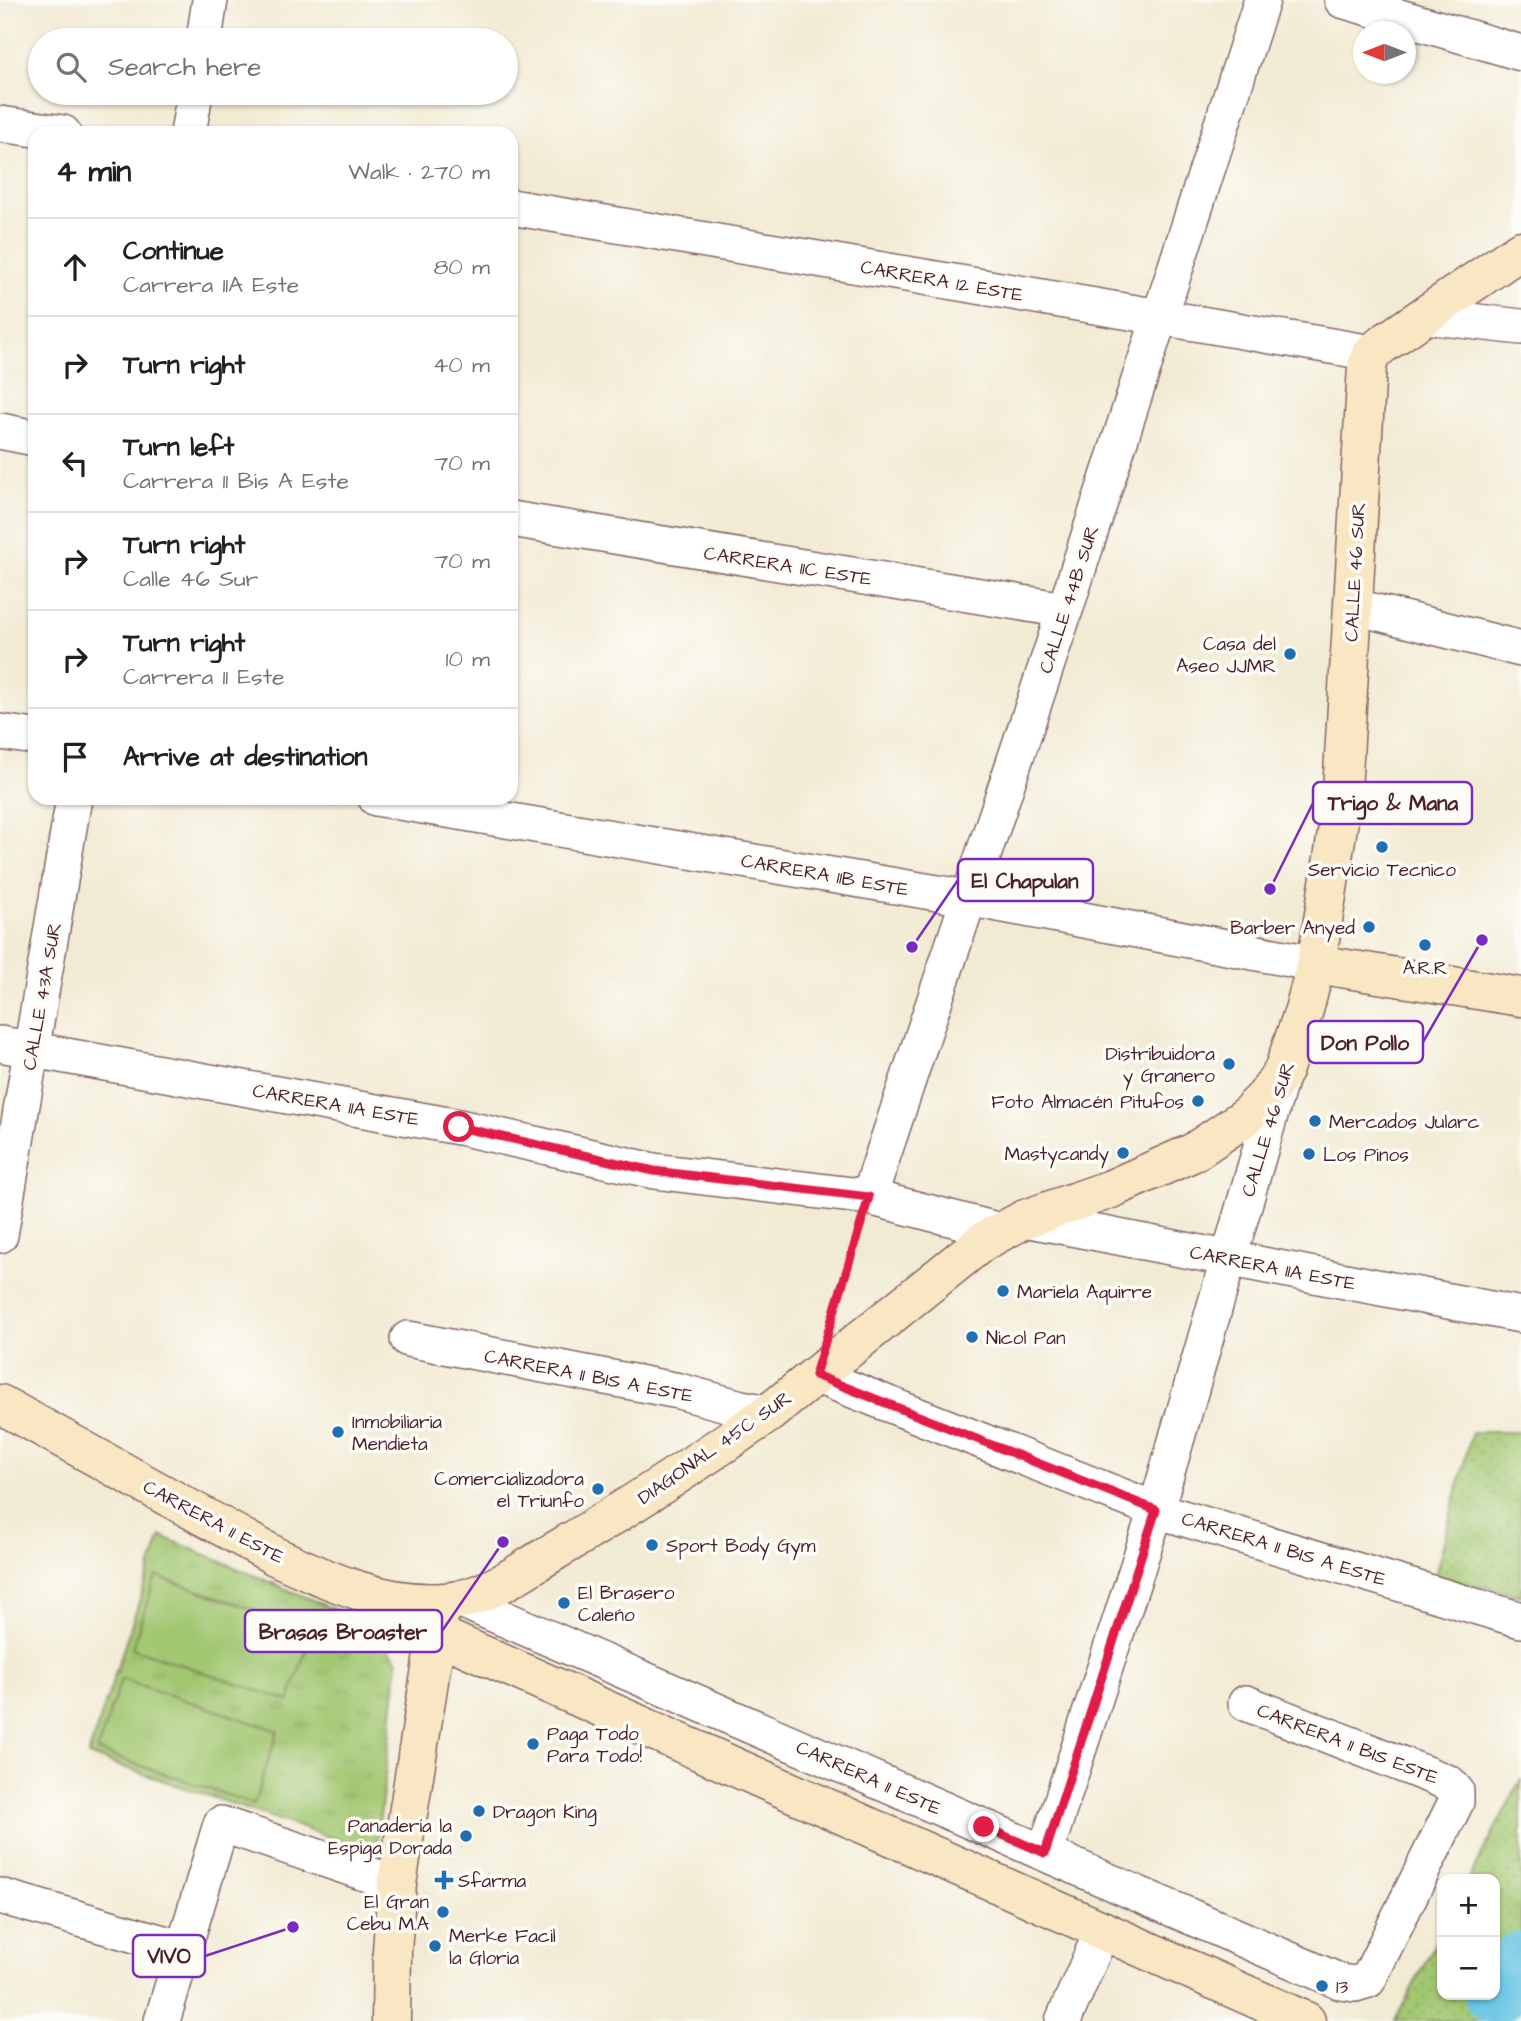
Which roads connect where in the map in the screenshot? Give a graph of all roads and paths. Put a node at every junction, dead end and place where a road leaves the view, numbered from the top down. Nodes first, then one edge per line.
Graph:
1 (210, 0) edge
2 (1262, 0) edge
3 (1342, 0) edge
4 (206, 28) edge
5 (1521, 53) edge
6 (193, 105) edge
7 (0, 124) edge
8 (189, 126) edge
9 (28, 128) edge
10 (518, 207) edge
11 (1521, 250) edge
12 (1426, 316) junction
13 (1159, 318) junction
14 (1521, 327) edge
15 (1372, 353) junction
16 (0, 431) edge
17 (28, 437) edge
18 (518, 520) edge
19 (1352, 606) junction
20 (1065, 610) junction
21 (1521, 649) edge
22 (0, 732) edge
23 (28, 736) edge
24 (72, 805) edge
25 (417, 805) edge
26 (967, 898) junction
27 (1316, 964) junction
28 (1521, 997) edge
29 (16, 1047) edge
30 (1283, 1071) junction
31 (869, 1197) junction
32 (1013, 1225) junction
33 (0, 1235) edge
34 (1229, 1258) junction
35 (1521, 1315) edge
36 (408, 1339) dead end
37 (815, 1375) junction
38 (0, 1404) edge
39 (769, 1413) junction
40 (1156, 1510) junction
41 (446, 1612) junction
42 (1521, 1620) edge
43 (1246, 1703) dead end
44 (1045, 1853) junction
45 (397, 1884) junction
46 (0, 1896) edge
47 (1103, 1929) junction
48 (184, 1949) junction
49 (1355, 1984) joint
50 (162, 2021) edge
51 (392, 2021) edge
52 (1063, 2021) edge
53 (1306, 2021) edge

1 - 4 street
2 - 13 street, CALLE 44B SUR
3 - 5 street
6 - 8 street
7 - 9 street
10 - 13 street, CARRERA 12 ESTE
11 - 12 street
12 - 14 street
12 - 15 street
13 - 15 street, CARRERA 12 ESTE
13 - 20 street, CALLE 44B SUR
15 - 19 street, CALLE 46 SUR
16 - 17 street
18 - 20 street, CARRERA 11C ESTE
19 - 21 street
19 - 27 street, CALLE 46 SUR
20 - 26 street, CALLE 44B SUR
22 - 23 street
24 - 29 street, CALLE 43A SUR
25 - 26 street, CARRERA 11B ESTE
26 - 27 street, CARRERA 11B ESTE
26 - 31 street, CALLE 44B SUR
27 - 28 street, CARRERA 11B ESTE
27 - 30 street, CALLE 46 SUR
29 - 31 street, CARRERA 11A ESTE
29 - 33 street, CALLE 43A SUR
30 - 32 street, DIAGONAL 45C SUR
30 - 34 street, CALLE 46 SUR
31 - 32 street, CARRERA 11A ESTE
31 - 37 path
32 - 34 street, CARRERA 11A ESTE
32 - 37 street, DIAGONAL 45C SUR
34 - 35 street, CARRERA 11A ESTE
34 - 40 street, CALLE 46 SUR
36 - 39 street, CARRERA 11 BIS A ESTE
37 - 39 street, DIAGONAL 45C SUR
37 - 40 street, CARRERA 11 BIS A ESTE
38 - 41 street, CARRERA 11 ESTE
39 - 41 street, DIAGONAL 45C SUR
40 - 42 street, CARRERA 11 BIS A ESTE
40 - 44 street, CALLE 46 SUR
41 - 44 street, CARRERA 11 ESTE
41 - 45 street
41 - 47 street, CARRERA 11 ESTE
43 - 49 street, CARRERA 11 BIS ESTE
44 - 49 street, CARRERA 11 ESTE
45 - 48 street
45 - 51 street
46 - 48 street
47 - 52 street
47 - 53 street, CARRERA 11 ESTE
48 - 50 street

